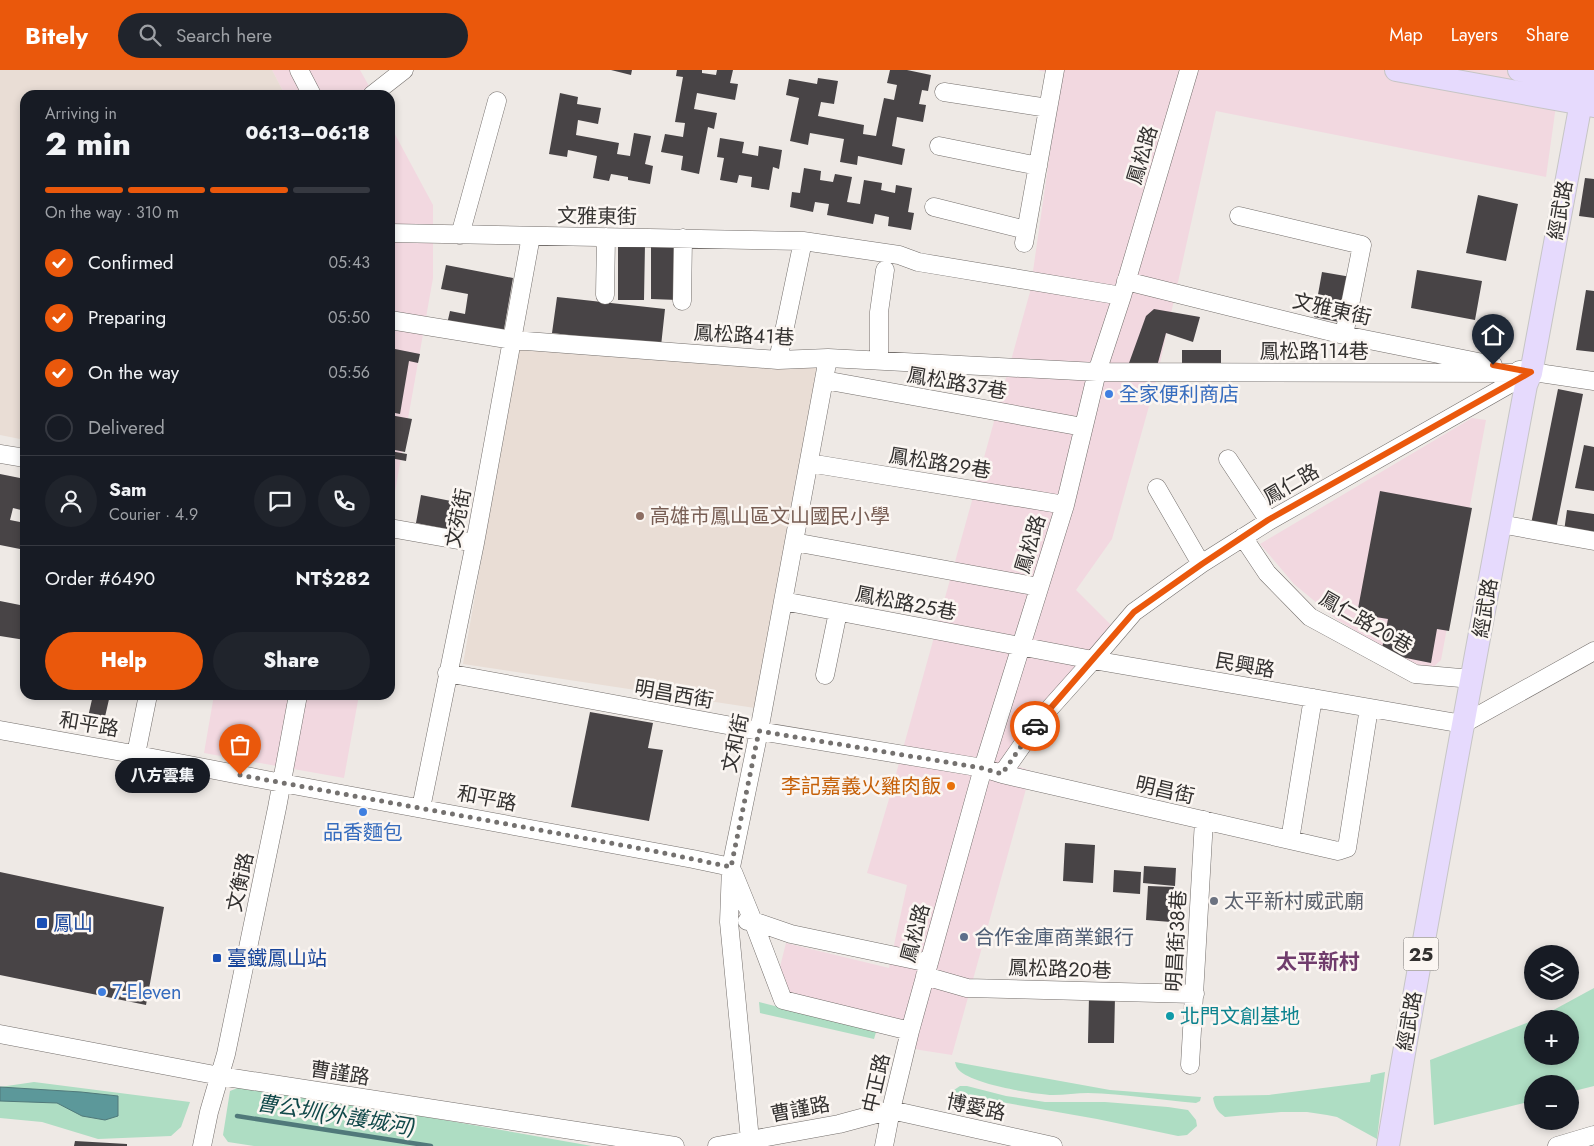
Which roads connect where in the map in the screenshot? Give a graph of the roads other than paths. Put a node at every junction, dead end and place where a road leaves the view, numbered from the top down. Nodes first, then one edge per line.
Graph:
1 (299, 70) edge
2 (404, 70) edge
3 (1055, 70) edge
4 (1189, 70) edge
5 (1396, 70) edge
6 (1519, 70) edge
7 (1588, 89) edge
8 (309, 90) edge
9 (378, 90) edge
10 (944, 92) dead end
11 (498, 101) dead end
12 (1048, 108) junction
13 (939, 146) dead end
14 (1038, 166) junction
15 (934, 207) dead end
16 (1239, 216) dead end
17 (395, 233) edge
18 (460, 235) junction
19 (531, 236) junction
20 (606, 237) junction
21 (683, 238) junction
22 (803, 240) junction
23 (885, 270) dead end
24 (1124, 289) junction
25 (605, 295) dead end
26 (682, 301) dead end
27 (395, 321) edge
28 (1344, 335) junction
29 (513, 340) junction
30 (828, 358) junction
31 (778, 360) junction
32 (880, 361) junction
33 (1097, 372) junction
34 (1531, 372) junction
35 (824, 380) junction
36 (1594, 381) edge
37 (1083, 427) junction
38 (0, 454) edge
39 (20, 457) edge
40 (1228, 459) dead end
41 (809, 463) junction
42 (1157, 488) dead end
43 (1065, 505) junction
44 (1268, 520) junction
45 (1500, 524) junction
46 (395, 529) edge
47 (1243, 537) junction
48 (1594, 541) edge
49 (794, 542) junction
50 (475, 543) junction
51 (1202, 564) junction
52 (1039, 587) junction
53 (784, 601) junction
54 (838, 612) junction
55 (1021, 646) junction
56 (1594, 650) edge
57 (1093, 660) junction
58 (447, 673) junction
59 (825, 675) dead end
60 (1472, 680) junction
61 (1313, 698) junction
62 (147, 700) edge
63 (297, 700) edge
64 (1369, 708) junction
65 (1463, 724) junction
66 (0, 730) edge
67 (759, 731) junction
68 (136, 754) junction
69 (982, 768) junction
70 (1002, 774) junction
71 (282, 783) junction
72 (421, 808) junction
73 (1204, 820) junction
74 (1290, 840) junction
75 (731, 867) junction
76 (753, 921) junction
77 (729, 922) junction
78 (927, 970) junction
79 (1194, 994) junction
80 (910, 1030) junction
81 (0, 1034) edge
82 (1190, 1065) dead end
83 (220, 1076) junction
84 (891, 1110) junction
85 (1594, 1135) edge
86 (750, 1140) junction
87 (202, 1146) edge
88 (675, 1146) edge
89 (716, 1146) edge
90 (884, 1146) edge
91 (1053, 1146) edge
92 (1388, 1146) edge
93 (1557, 1146) edge

1 - 8 street
2 - 9 street
3 - 12 street
4 - 24 street, 鳳松路
5 - 7 main road
6 - 7 main road
7 - 34 main road, 經武路 / 25
10 - 12 street
11 - 18 street
12 - 14 street
13 - 14 street
14 - 15 street
16 - 28 street
17 - 18 street, 文雅東街
18 - 19 street, 文雅東街
19 - 20 street, 文雅東街
19 - 29 street, 文苑街
20 - 21 street, 文雅東街
20 - 25 street
21 - 22 street, 文雅東街
21 - 26 street
22 - 24 street, 文雅東街
22 - 31 street
23 - 32 street
24 - 28 street, 文雅東街
24 - 33 street, 鳳松路
27 - 29 street, 鳳松路41巷
28 - 34 street, 文雅東街
29 - 31 street, 鳳松路41巷
29 - 50 street, 文苑街
30 - 31 street, 鳳松路41巷
30 - 32 street, 鳳松路41巷
30 - 35 street, 文和街
32 - 33 street, 鳳松路41巷
33 - 34 street, 鳳松路114巷
33 - 37 street, 鳳松路
34 - 36 street
34 - 44 street, 鳳仁路
34 - 45 main road, 經武路 / 25
35 - 37 street, 鳳松路37巷
35 - 41 street, 文和街
37 - 43 street, 鳳松路
38 - 39 street
40 - 44 street
41 - 43 street, 鳳松路29巷
41 - 49 street, 文和街
42 - 51 street
43 - 52 street, 鳳松路
44 - 47 street, 鳳仁路
45 - 48 street
45 - 60 main road, 經武路 / 25
46 - 50 street
47 - 51 street, 鳳仁路
47 - 60 street, 鳳仁路20巷
49 - 52 street
49 - 53 street, 文和街
50 - 58 street, 文苑街
51 - 57 street, 鳳仁路
52 - 55 street, 鳳松路
53 - 54 street, 鳳松路25巷
53 - 67 street, 文和街
54 - 55 street, 鳳松路25巷
54 - 59 street
55 - 57 street, 民興路
55 - 69 street, 鳳松路
56 - 65 street
57 - 61 street, 民興路
57 - 70 street, 鳳仁路
58 - 67 street, 明昌西街
58 - 72 street, 文苑街
60 - 65 main road, 經武路 / 25
61 - 64 street, 民興路
61 - 74 street
62 - 68 street
63 - 71 street, 文衡路
64 - 65 street, 民興路
64 - 74 street, 明昌街
65 - 92 main road, 經武路 / 25
66 - 68 street, 和平路
67 - 69 street, 明昌西街
67 - 75 street, 文和街
68 - 71 street, 和平路
69 - 70 street, 明昌街
69 - 78 street, 鳳松路
70 - 73 street, 明昌街
71 - 72 street, 和平路
71 - 83 street, 文衡路
72 - 75 street, 和平路
73 - 74 street, 明昌街
73 - 79 street, 明昌街38巷
75 - 76 street
75 - 77 street, 文和街
76 - 77 street
76 - 78 street
76 - 80 street
77 - 86 street, 文和街
78 - 79 street, 鳳松路20巷
78 - 80 street, 鳳松路
79 - 82 street, 明昌街38巷
80 - 84 street, 中正路
81 - 83 street, 曹謹路
83 - 87 street, 文衡路
83 - 88 street, 曹謹路
84 - 86 street, 曹謹路
84 - 90 street, 中正路
84 - 91 street, 博愛路
85 - 93 street
86 - 89 street, 曹謹路

